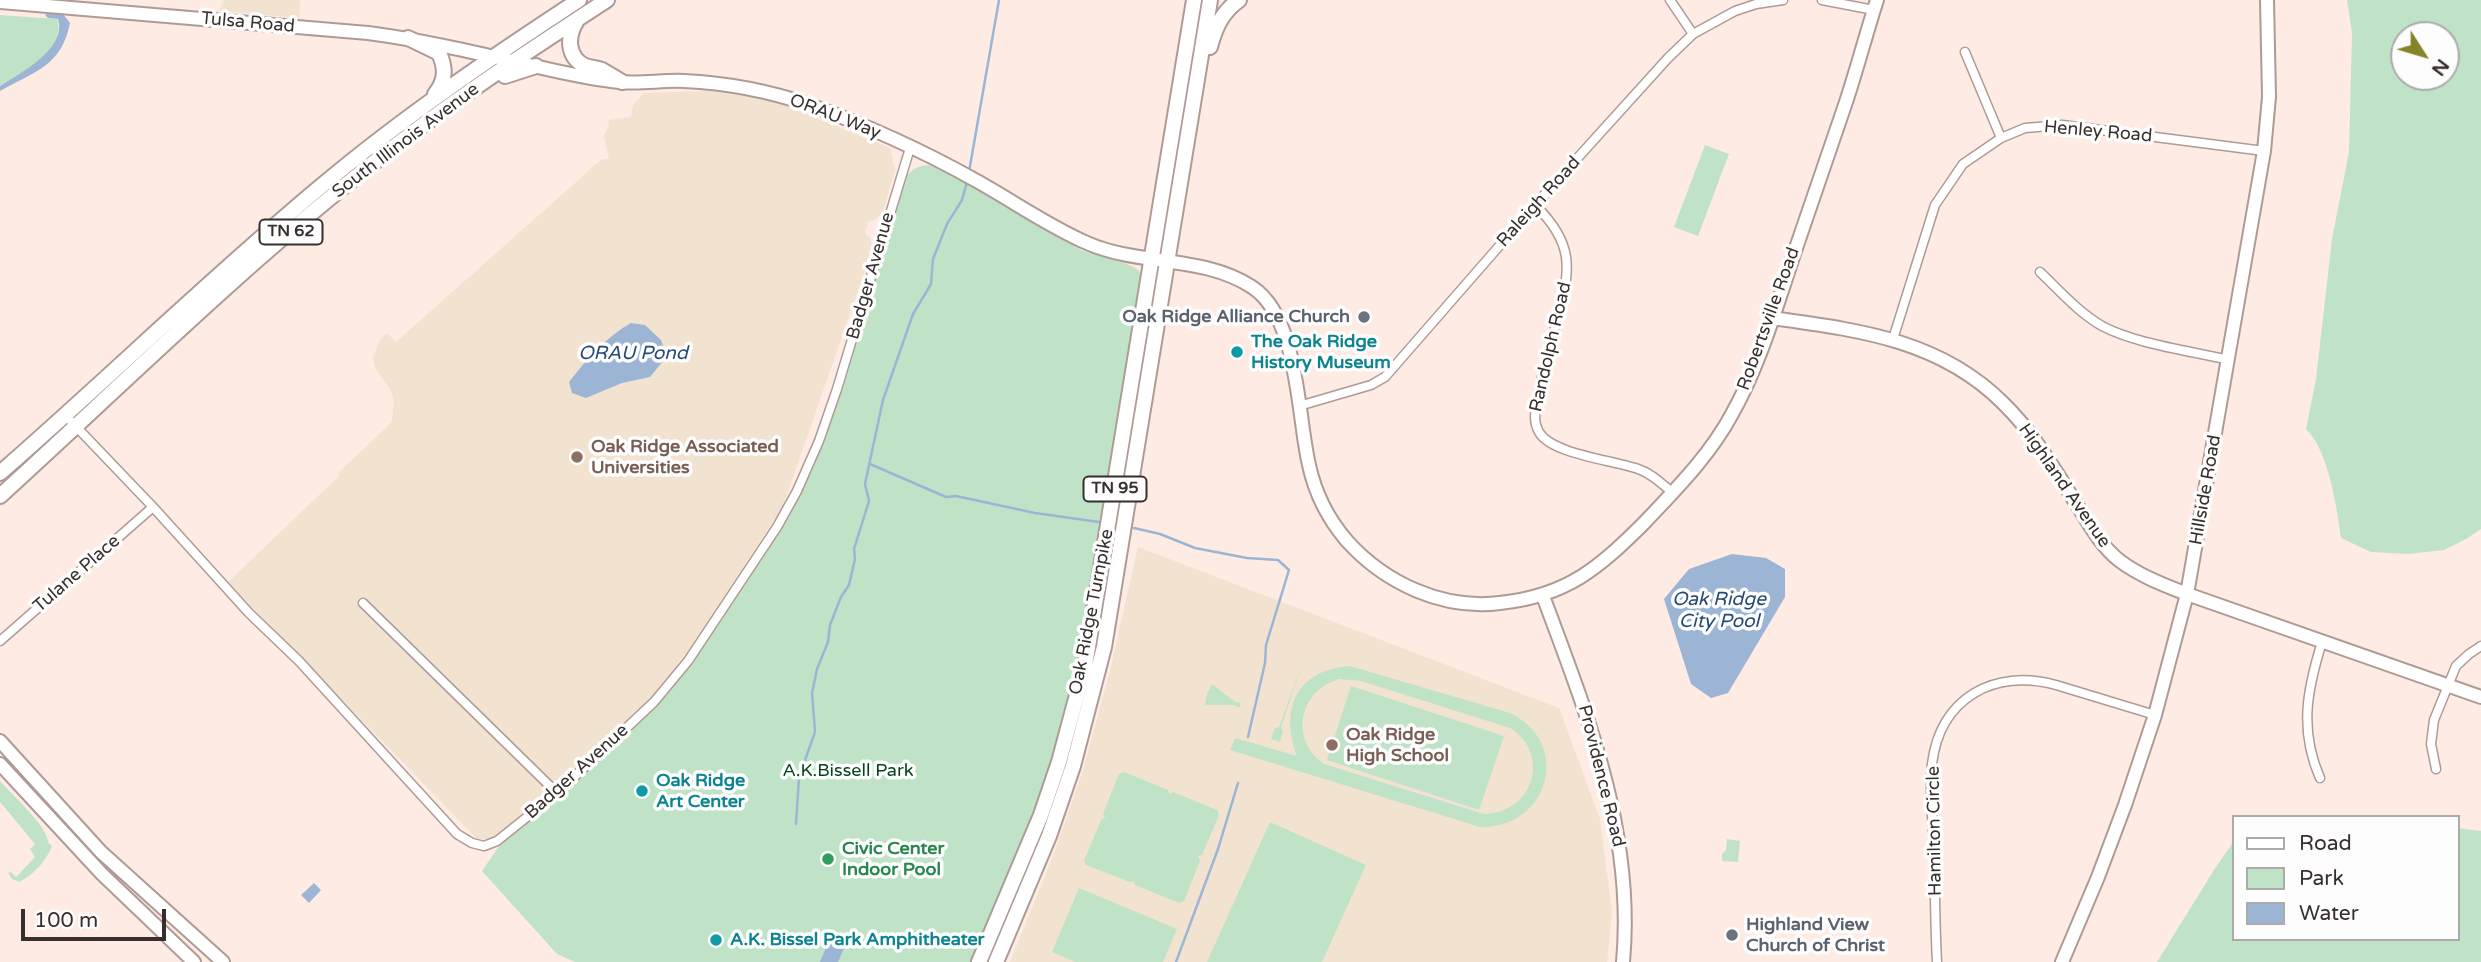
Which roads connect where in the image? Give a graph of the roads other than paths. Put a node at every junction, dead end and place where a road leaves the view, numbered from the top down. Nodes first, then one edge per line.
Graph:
1 (579, 0) edge
2 (607, 0) edge
3 (1194, 0) edge
4 (1210, 0) edge
5 (1239, 0) edge
6 (1670, 0) edge
7 (1783, 0) edge
8 (1822, 0) edge
9 (2267, 0) edge
10 (0, 2) edge
11 (21, 2) edge
12 (1875, 5) edge
13 (578, 19) junction
14 (1693, 34) junction
15 (408, 38) junction
16 (1965, 52) dead end
17 (494, 57) junction
18 (515, 61) junction
19 (536, 66) junction
20 (622, 82) junction
21 (424, 106) junction
22 (2001, 138) junction
23 (1186, 147) junction
24 (910, 148) junction
25 (2264, 151) junction
26 (372, 164) junction
27 (1535, 205) junction
28 (1152, 259) junction
29 (1168, 262) junction
30 (2040, 272) dead end
31 (1772, 318) junction
32 (1893, 339) junction
33 (2230, 360) junction
34 (1299, 406) junction
35 (71, 421) junction
36 (0, 473) edge
37 (1673, 493) junction
38 (0, 496) edge
39 (153, 507) junction
40 (2187, 594) junction
41 (1543, 596) junction
42 (363, 603) dead end
43 (0, 641) edge
44 (2322, 642) junction
45 (2481, 646) edge
46 (2448, 685) junction
47 (2481, 697) edge
48 (2155, 715) junction
49 (0, 741) edge
50 (0, 764) edge
51 (2436, 769) dead end
52 (2320, 778) dead end
53 (556, 793) junction
54 (194, 962) edge
55 (223, 962) edge
56 (979, 962) edge
57 (996, 962) edge
58 (1623, 962) edge
59 (1937, 962) edge
60 (2062, 962) edge

1 - 17 highway, South Illinois Avenue / TN 62
2 - 13 highway, South Illinois Avenue / TN 62
3 - 28 highway, Oak Ridge Turnpike / TN 95
4 - 23 highway, Oak Ridge Turnpike / TN 95
5 - 23 highway
6 - 14 street
7 - 14 street, Raleigh Road
8 - 12 street
9 - 25 street, Hillside Road
10 - 11 street, Tulsa Road
11 - 15 street, Tulsa Road
12 - 31 street, Robertsville Road
13 - 18 highway, South Illinois Avenue / TN 62
13 - 20 highway
14 - 27 street, Raleigh Road
15 - 17 street, Tulsa Road
15 - 21 highway
16 - 22 street
17 - 18 street, ORAU Way
17 - 21 highway, South Illinois Avenue / TN 62
18 - 19 street, ORAU Way
18 - 26 highway, South Illinois Avenue / TN 62
19 - 20 street, ORAU Way
19 - 26 highway
20 - 24 street, ORAU Way
21 - 35 highway, South Illinois Avenue / TN 62
22 - 25 street, Henley Road
22 - 32 street, Henley Road
23 - 29 highway, Oak Ridge Turnpike / TN 95
24 - 28 street, ORAU Way
24 - 53 street, Badger Avenue
25 - 33 street, Hillside Road
26 - 35 highway, South Illinois Avenue / TN 62
27 - 34 street, Raleigh Road
27 - 37 street, Randolph Road
28 - 29 street, Robertsville Road
28 - 56 highway, Oak Ridge Turnpike / TN 95
29 - 34 street, Robertsville Road
29 - 57 highway, Oak Ridge Turnpike / TN 95
30 - 33 street
31 - 32 street, Highland Avenue
31 - 37 street, Robertsville Road
32 - 40 street, Highland Avenue
33 - 40 street, Hillside Road
34 - 41 street, Robertsville Road
35 - 36 highway, South Illinois Avenue / TN 62
35 - 38 highway, South Illinois Avenue / TN 62
35 - 39 street, Badger Avenue
37 - 41 street, Robertsville Road
39 - 43 street, Tulane Place
39 - 53 street, Badger Avenue
40 - 44 street, Highland Avenue
40 - 48 street, Hillside Road
41 - 58 street, Providence Road
42 - 53 street
44 - 46 street, Highland Avenue
44 - 52 street
45 - 46 street
46 - 47 street, Highland Avenue
46 - 51 street
48 - 59 street, Hamilton Circle
48 - 60 street, Hillside Road
49 - 55 street
50 - 54 street

